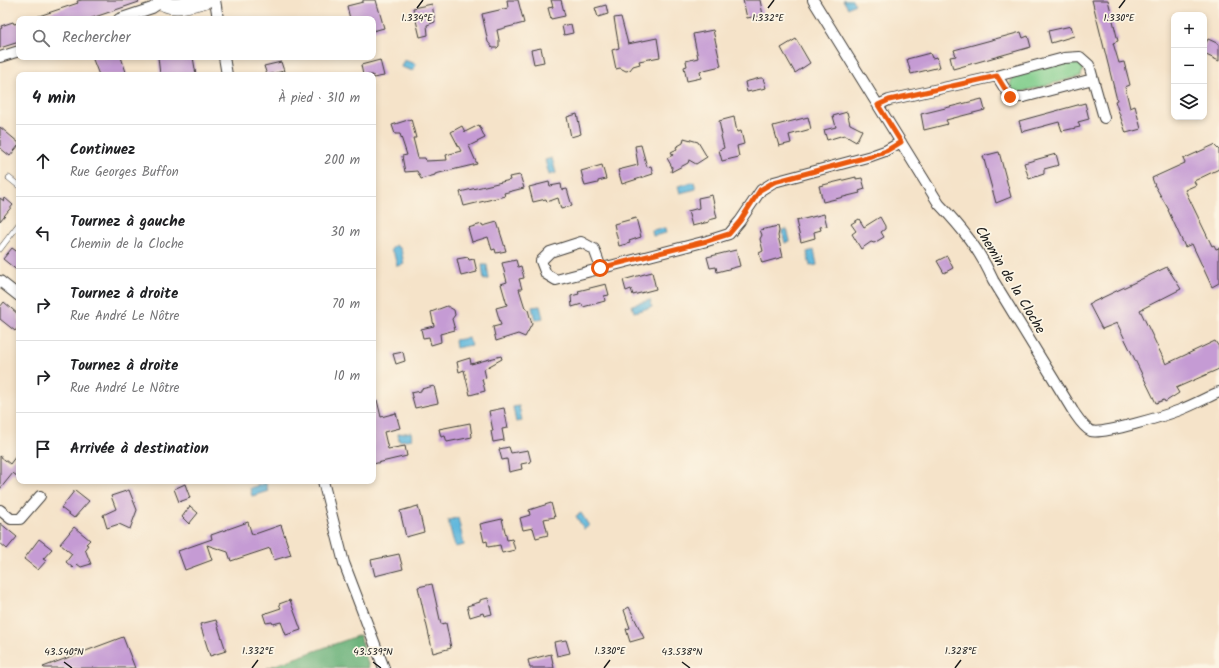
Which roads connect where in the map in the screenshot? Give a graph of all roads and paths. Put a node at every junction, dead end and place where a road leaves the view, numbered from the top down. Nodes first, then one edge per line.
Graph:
1 (207, 0) edge
2 (215, 0) edge
3 (813, 0) edge
4 (160, 1) edge
5 (128, 16) edge
6 (218, 16) edge
7 (16, 52) edge
8 (0, 57) edge
9 (224, 60) edge
10 (226, 72) edge
11 (997, 76) junction
12 (1092, 79) junction
13 (878, 105) junction
14 (1104, 118) dead end
15 (901, 142) junction
16 (9, 178) dead end
17 (16, 184) edge
18 (16, 228) edge
19 (0, 249) edge
20 (600, 268) junction
21 (0, 280) edge
22 (16, 293) edge
23 (1219, 392) edge
24 (324, 484) edge
25 (40, 496) dead end
26 (0, 510) edge
27 (384, 668) edge

1 - 4 street
2 - 6 street
3 - 13 street, Chemin de la Cloche
4 - 5 street
7 - 8 street
9 - 10 street
11 - 12 street
11 - 12 street
11 - 13 street
12 - 14 street
13 - 15 street, Chemin de la Cloche
15 - 20 street
15 - 23 street, Chemin de la Cloche
16 - 17 lane
18 - 19 lane
20 - 20 street
21 - 22 street
24 - 27 street
25 - 26 street

